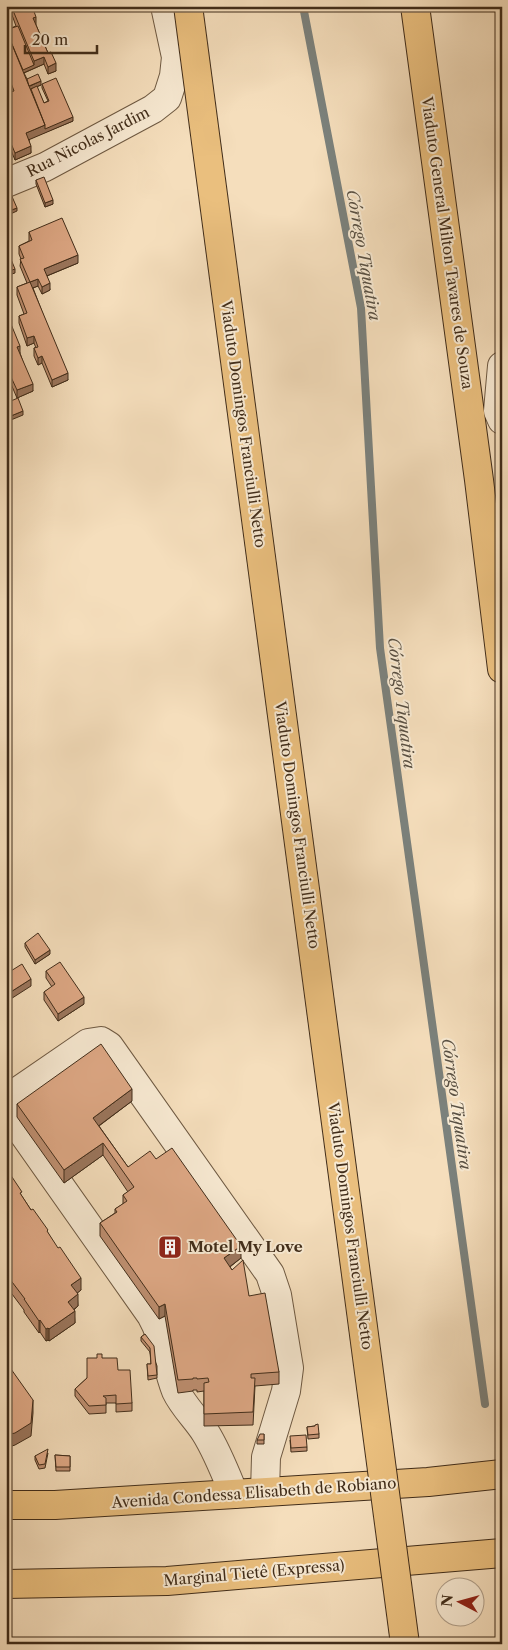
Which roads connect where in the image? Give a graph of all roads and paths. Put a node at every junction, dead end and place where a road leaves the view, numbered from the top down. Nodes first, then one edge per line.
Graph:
1 (165, 6) edge
2 (188, 6) edge
3 (415, 6) edge
4 (6, 183) edge
5 (502, 366) edge
6 (502, 420) edge
7 (502, 669) edge
8 (502, 1474) edge
9 (428, 1482) junction
10 (265, 1492) junction
11 (502, 1492) edge
12 (234, 1494) junction
13 (6, 1505) edge
14 (502, 1553) edge
15 (6, 1584) edge
16 (405, 1644) edge

1 - 4 street, Rua Nicolas Jardim
2 - 16 main road, Viaduto Domingos Franciulli Netto, bridge
3 - 7 main road, Viaduto General Milton Tavares de Souza
5 - 6 street
8 - 9 main road, Avenida Condessa Elisabeth de Robiano
9 - 10 main road, Avenida Condessa Elisabeth de Robiano
9 - 11 main road
10 - 12 main road, Avenida Condessa Elisabeth de Robiano
10 - 12 street
12 - 13 main road, Avenida Condessa Elisabeth de Robiano
14 - 15 main road, Marginal Tietê (Expressa)

